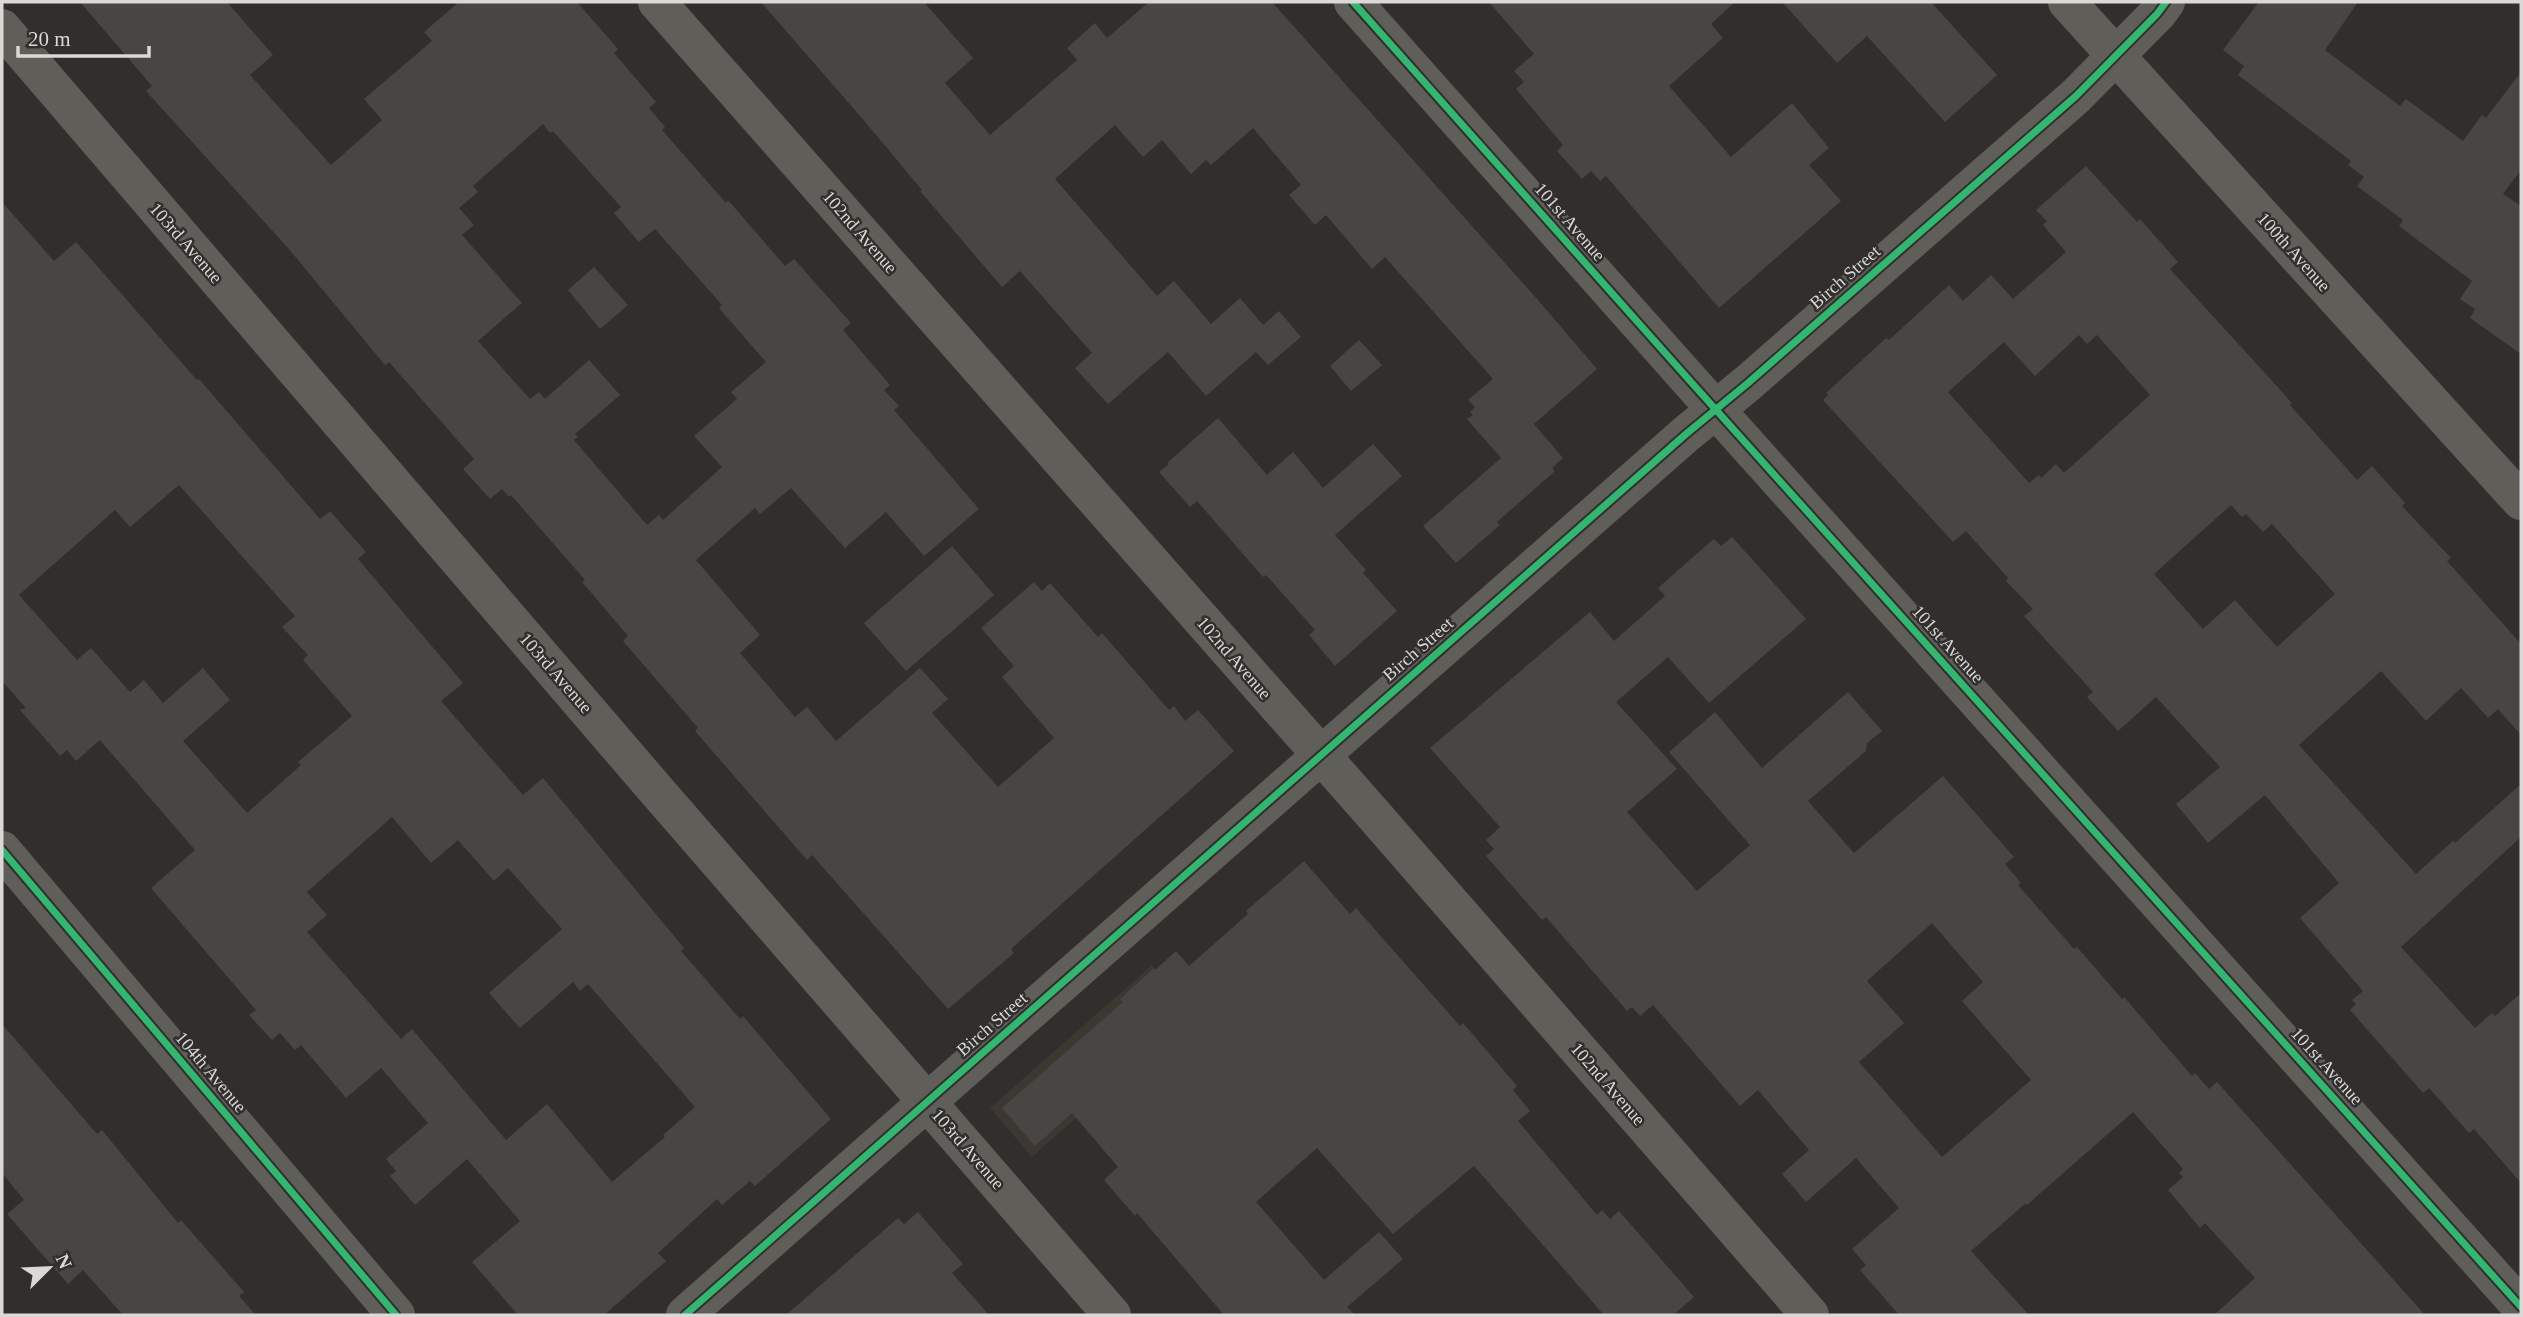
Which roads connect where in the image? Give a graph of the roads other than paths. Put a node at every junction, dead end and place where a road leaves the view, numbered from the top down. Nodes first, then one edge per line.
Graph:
1 (657, 2) edge
2 (1353, 2) edge
3 (2067, 2) edge
4 (2166, 2) edge
5 (2, 28) edge
6 (2115, 56) junction
7 (1715, 409) junction
8 (2521, 501) edge
9 (1322, 756) junction
10 (2, 850) edge
11 (927, 1102) junction
12 (2521, 1307) edge
13 (396, 1315) edge
14 (685, 1315) edge
15 (1112, 1315) edge
16 (1810, 1315) edge

1 - 9 street, 102nd Avenue
2 - 7 street, 101st Avenue
3 - 6 street, 100th Avenue
4 - 6 street, Birch Street
5 - 11 street, 103rd Avenue
6 - 7 street, Birch Street
6 - 8 street, 100th Avenue
7 - 9 street, Birch Street
7 - 12 street, 101st Avenue
9 - 11 street, Birch Street
9 - 16 street, 102nd Avenue
10 - 13 street, 104th Avenue
11 - 14 street, Birch Street
11 - 15 street, 103rd Avenue

